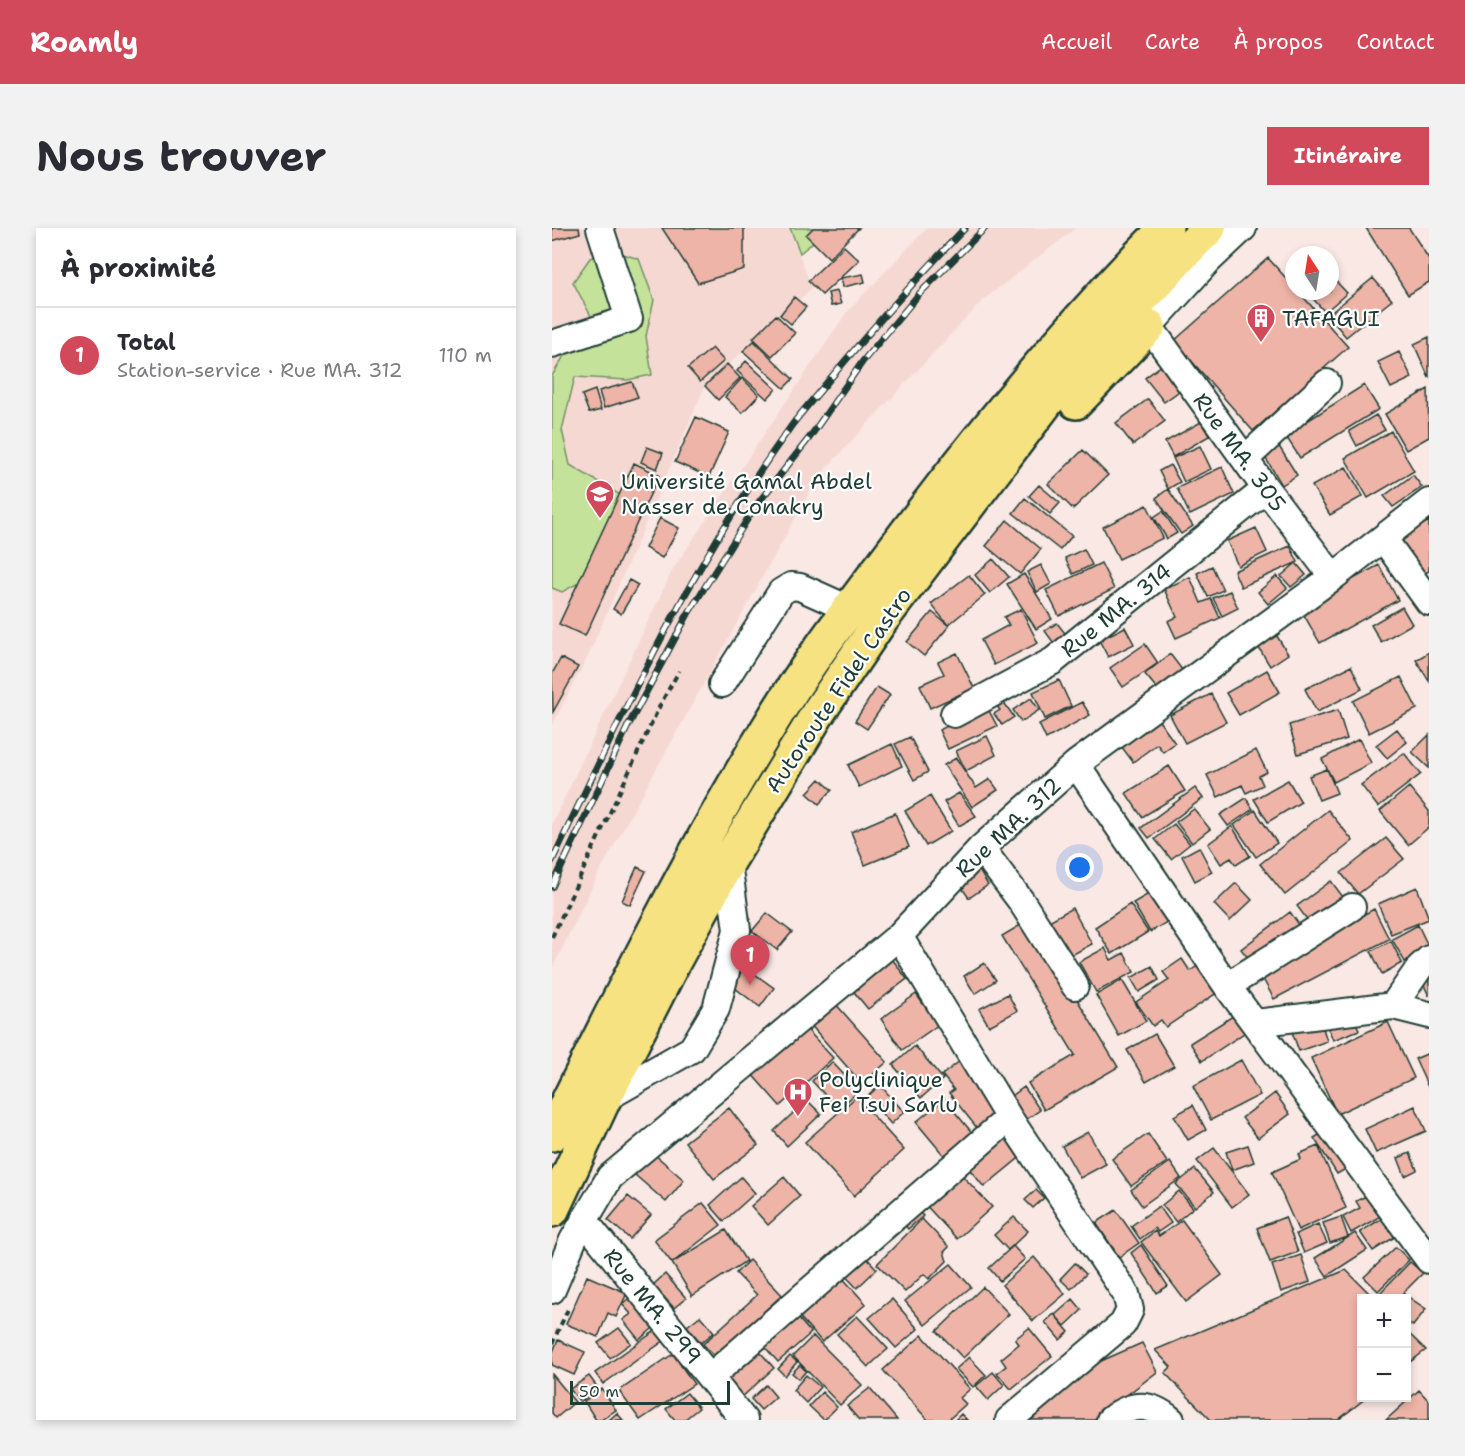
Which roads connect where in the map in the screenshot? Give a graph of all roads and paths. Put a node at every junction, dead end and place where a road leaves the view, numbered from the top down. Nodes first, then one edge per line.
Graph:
1 (600, 228) edge
2 (1166, 228) edge
3 (1209, 228) edge
4 (1244, 228) edge
5 (1149, 326) junction
6 (552, 344) edge
7 (1327, 383) dead end
8 (1245, 459) junction
9 (1266, 489) junction
10 (1429, 502) edge
11 (1383, 538) junction
12 (1333, 577) junction
13 (1429, 602) edge
14 (849, 609) junction
15 (879, 623) junction
16 (679, 671) dead end
17 (722, 684) dead end
18 (954, 714) dead end
19 (1076, 764) junction
20 (981, 848) junction
21 (728, 862) junction
22 (1352, 907) dead end
23 (899, 936) junction
24 (552, 938) edge
25 (1429, 959) edge
26 (1074, 986) dead end
27 (1227, 986) junction
28 (1393, 1006) junction
29 (1429, 1015) edge
30 (1256, 1023) junction
31 (604, 1099) junction
32 (1008, 1118) junction
33 (552, 1134) edge
34 (552, 1210) edge
35 (584, 1220) junction
36 (1429, 1260) edge
37 (552, 1290) edge
38 (710, 1377) junction
39 (744, 1420) edge
40 (1009, 1420) edge
41 (1110, 1420) edge
42 (1171, 1420) edge

1 - 6 street
2 - 14 highway, Autoroute Fidel Castro
3 - 15 highway, Autoroute Fidel Castro
4 - 5 street
5 - 8 street, Rue MA. 305
5 - 15 highway
7 - 8 street
8 - 9 street, Rue MA. 305
9 - 12 street, Rue MA. 305
9 - 18 street, Rue MA. 314
10 - 11 street, Rue MA. 312
11 - 12 street, Rue MA. 312
11 - 13 street
12 - 19 street, Rue MA. 312
14 - 17 street
14 - 33 highway, Autoroute Fidel Castro
15 - 21 highway, Autoroute Fidel Castro
16 - 24 path
19 - 20 street, Rue MA. 312
19 - 27 street
20 - 23 street, Rue MA. 312
20 - 26 street
21 - 31 highway, Autoroute Fidel Castro
21 - 31 street
22 - 27 street
23 - 32 street
23 - 35 street, Rue MA. 312
25 - 28 street
27 - 30 street
28 - 29 street
28 - 30 street
30 - 36 street
31 - 34 highway, Autoroute Fidel Castro
32 - 38 street
32 - 40 street
35 - 37 street, Rue MA. 312
35 - 38 street, Rue MA. 299
38 - 39 street, Rue MA. 299
41 - 42 street

